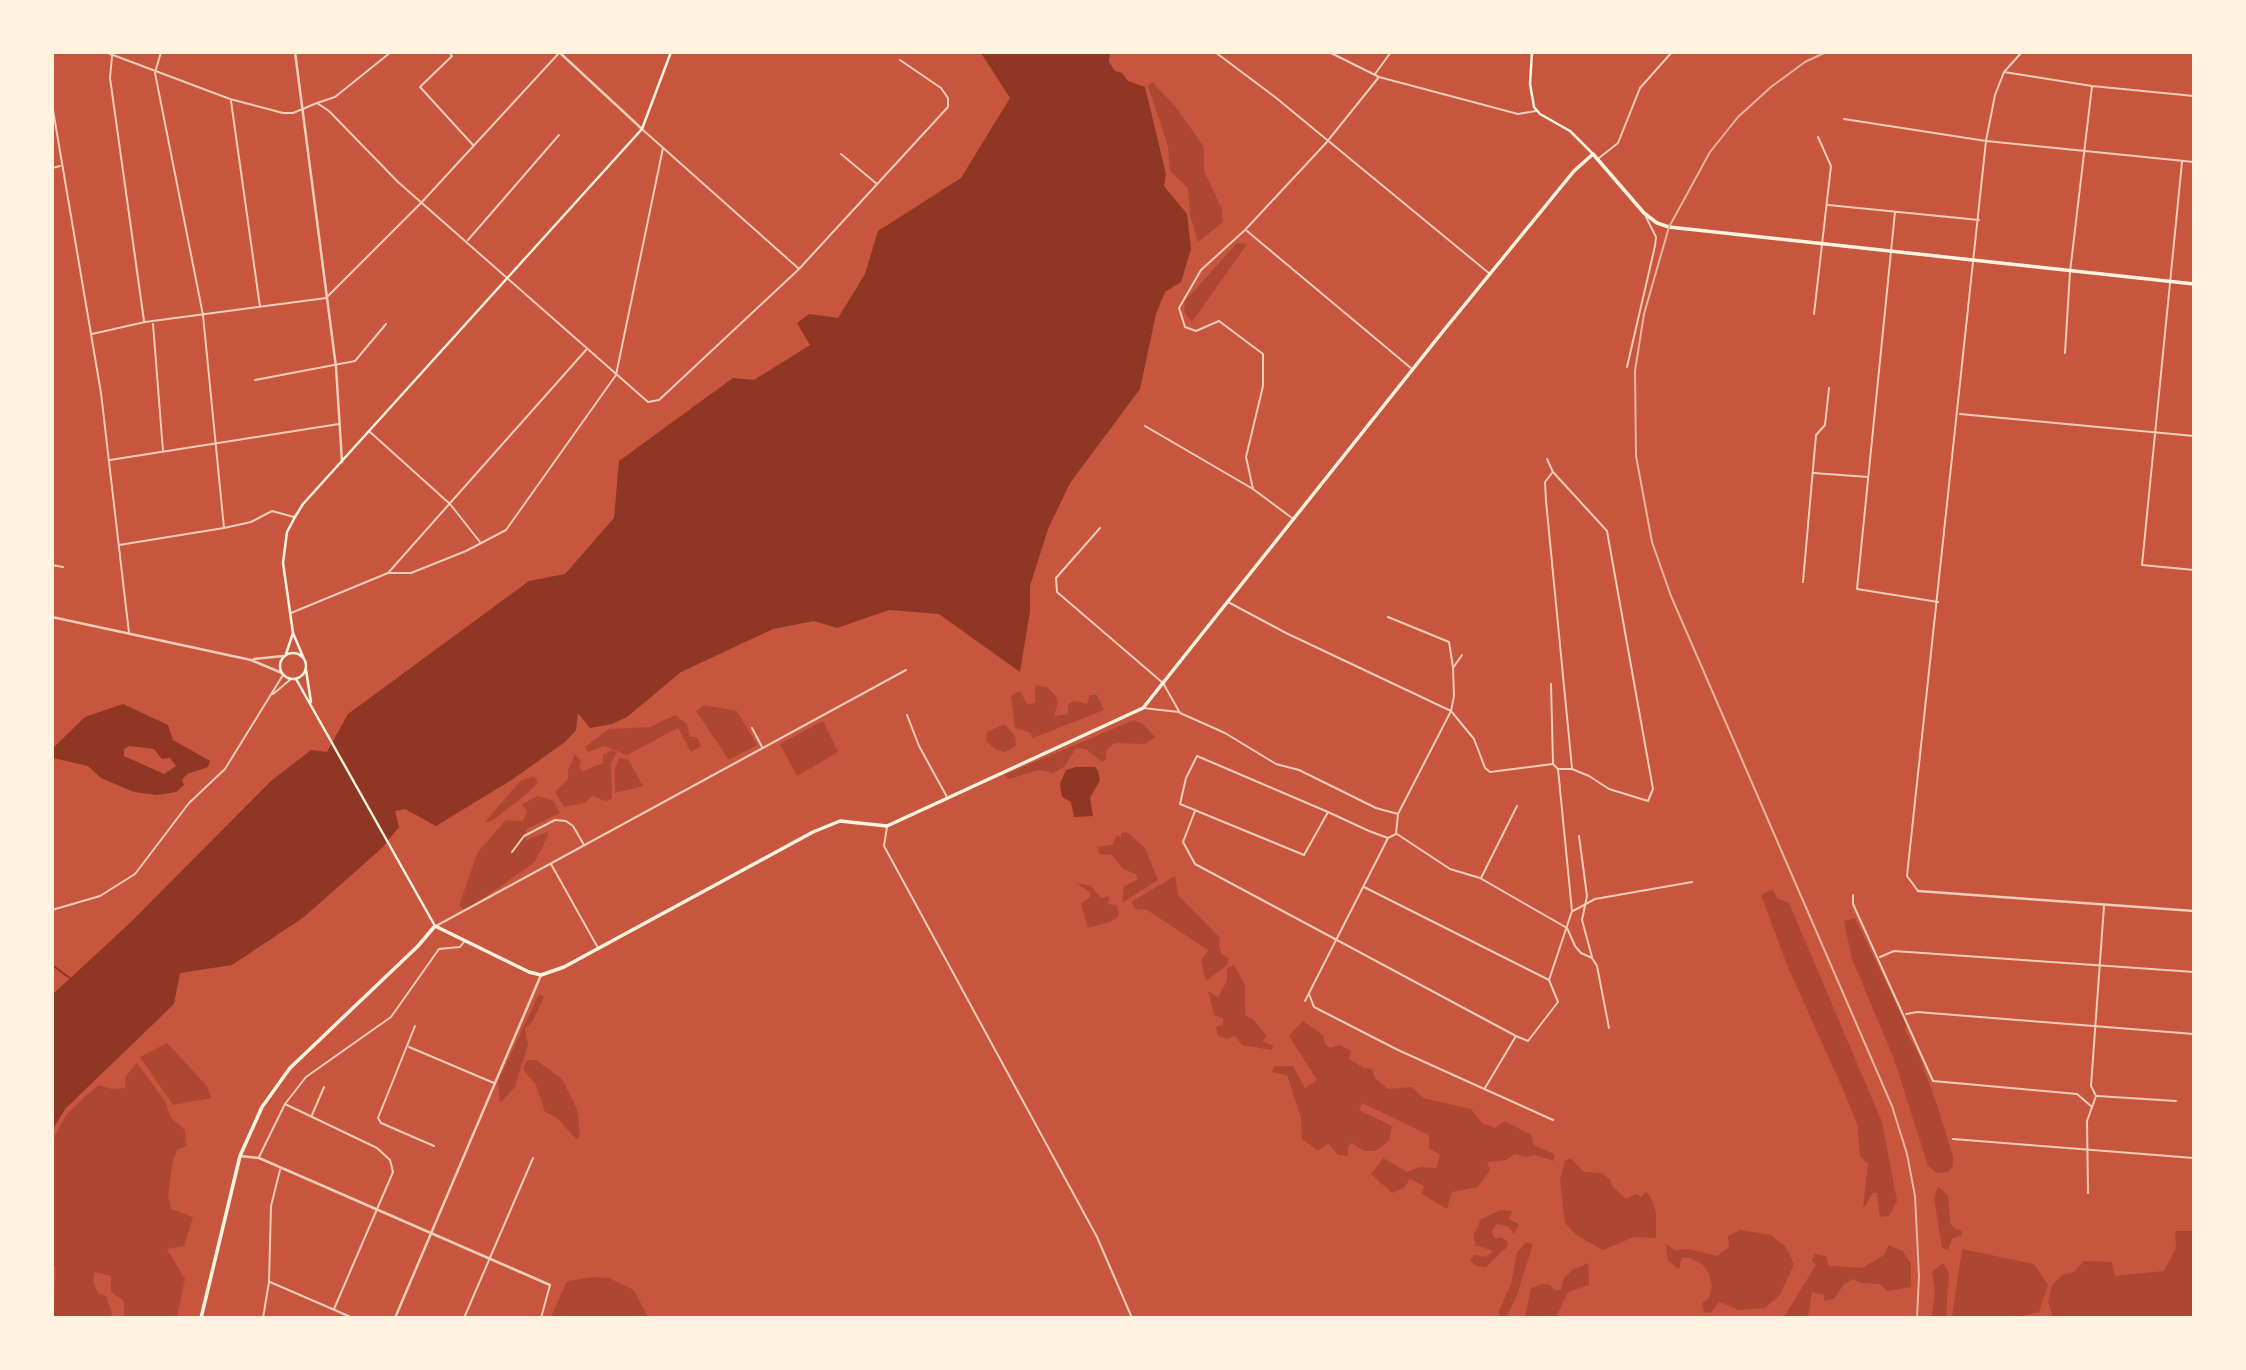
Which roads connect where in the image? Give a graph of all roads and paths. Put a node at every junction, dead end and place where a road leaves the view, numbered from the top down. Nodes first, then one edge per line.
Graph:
1 (106, 52) edge
2 (161, 52) edge
3 (295, 52) edge
4 (391, 52) edge
5 (449, 52) edge
6 (671, 52) edge
7 (1215, 52) edge
8 (1329, 52) edge
9 (1391, 52) edge
10 (1532, 52) edge
11 (1672, 52) edge
12 (2022, 52) edge
13 (559, 53) edge
14 (113, 56) junction
15 (900, 60) dead end
16 (2004, 72) junction
17 (155, 73) junction
18 (1375, 75) junction
19 (1379, 77) junction
20 (2092, 86) junction
21 (2193, 96) edge
22 (230, 99) junction
23 (317, 103) junction
24 (52, 104) edge
25 (302, 107) junction
26 (1537, 111) junction
27 (1844, 119) dead end
28 (642, 129) junction
29 (559, 135) dead end
30 (1818, 137) dead end
31 (1986, 141) junction
32 (1326, 143) junction
33 (474, 146) junction
34 (663, 148) junction
35 (2085, 151) junction
36 (841, 154) dead end
37 (1592, 154) junction
38 (1598, 159) junction
39 (2182, 162) junction
40 (2193, 162) edge
41 (61, 166) junction
42 (52, 168) edge
43 (878, 185) junction
44 (421, 203) junction
45 (1827, 205) junction
46 (1895, 212) junction
47 (1644, 213) junction
48 (1979, 220) junction
49 (1245, 230) junction
50 (468, 241) junction
51 (1822, 243) junction
52 (1892, 251) junction
53 (1975, 260) junction
54 (799, 269) junction
55 (2070, 272) junction
56 (1491, 274) junction
57 (509, 278) junction
58 (2169, 282) junction
59 (2193, 284) edge
60 (326, 298) junction
61 (260, 307) junction
62 (1814, 314) dead end
63 (203, 315) junction
64 (145, 322) junction
65 (153, 323) junction
66 (386, 324) dead end
67 (92, 334) junction
68 (586, 351) junction
69 (2065, 353) dead end
70 (336, 367) junction
71 (1627, 367) dead end
72 (1412, 370) junction
73 (616, 375) junction
74 (256, 380) dead end
75 (1829, 388) dead end
76 (1959, 414) junction
77 (341, 424) junction
78 (1145, 426) dead end
79 (370, 432) dead end
80 (2154, 432) junction
81 (2193, 436) edge
82 (218, 444) junction
83 (163, 452) junction
84 (1547, 459) dead end
85 (108, 460) junction
86 (342, 462) junction
87 (1553, 472) junction
88 (1813, 473) junction
89 (1868, 477) junction
90 (1253, 489) junction
91 (450, 504) junction
92 (295, 517) junction
93 (1293, 519) junction
94 (225, 528) junction
95 (1100, 528) dead end
96 (482, 542) junction
97 (118, 545) junction
98 (52, 565) edge
99 (63, 567) dead end
100 (2193, 570) edge
101 (388, 573) junction
102 (1803, 582) dead end
103 (1227, 601) junction
104 (1938, 602) junction
105 (290, 614) junction
106 (52, 617) edge
107 (1388, 617) dead end
108 (129, 634) junction
109 (293, 634) junction
110 (285, 655) junction
111 (1462, 655) dead end
112 (304, 659) junction
113 (251, 660) junction
114 (306, 668) junction
115 (1453, 668) junction
116 (906, 670) dead end
117 (283, 674) junction
118 (294, 679) junction
119 (1163, 683) junction
120 (1551, 684) dead end
121 (270, 697) junction
122 (312, 705) junction
123 (1143, 708) junction
124 (1451, 711) junction
125 (1180, 712) junction
126 (907, 715) dead end
127 (752, 727) dead end
128 (762, 747) junction
129 (1553, 764) junction
130 (1558, 769) junction
131 (1572, 769) junction
132 (948, 798) junction
133 (1517, 806) dead end
134 (1195, 811) junction
135 (1328, 812) junction
136 (1398, 814) junction
137 (887, 826) junction
138 (1396, 834) junction
139 (1579, 836) dead end
140 (1388, 838) junction
141 (584, 845) junction
142 (512, 852) dead end
143 (551, 863) junction
144 (1480, 878) junction
145 (1692, 882) dead end
146 (1363, 887) junction
147 (1918, 891) joint
148 (1853, 895) dead end
149 (1584, 905) junction
150 (2104, 905) junction
151 (52, 910) edge
152 (1572, 911) junction
153 (2193, 911) edge
154 (435, 926) junction
155 (1567, 928) junction
156 (1337, 938) junction
157 (465, 940) junction
158 (598, 948) junction
159 (1592, 958) junction
160 (1879, 958) junction
161 (2099, 965) junction
162 (2193, 972) edge
163 (541, 975) junction
164 (1549, 980) junction
165 (1308, 994) junction
166 (1305, 1001) dead end
167 (1905, 1014) junction
168 (415, 1027) dead end
169 (2094, 1027) junction
170 (1609, 1028) dead end
171 (2193, 1034) edge
172 (1516, 1036) junction
173 (408, 1046) junction
174 (494, 1083) junction
175 (324, 1087) dead end
176 (1485, 1088) junction
177 (2096, 1096) junction
178 (2176, 1101) dead end
179 (285, 1104) junction
180 (2092, 1107) junction
181 (311, 1116) junction
182 (1553, 1120) dead end
183 (1953, 1139) dead end
184 (434, 1146) dead end
185 (2088, 1149) junction
186 (240, 1156) junction
187 (259, 1158) junction
188 (533, 1158) dead end
189 (2193, 1158) edge
190 (280, 1168) junction
191 (2088, 1193) dead end
192 (378, 1211) junction
193 (431, 1234) junction
194 (490, 1259) junction
195 (269, 1282) junction
196 (551, 1285) joint
197 (334, 1309) junction
198 (201, 1318) edge
199 (263, 1318) edge
200 (353, 1318) edge
201 (395, 1318) edge
202 (464, 1318) edge
203 (541, 1318) edge
204 (1132, 1318) edge

1 - 14 street
2 - 17 street
3 - 25 street
4 - 23 street
5 - 33 street
6 - 28 main road
7 - 32 street
8 - 18 street
9 - 18 street
10 - 26 main road
11 - 38 street
12 - 16 street
13 - 28 street
13 - 33 street
14 - 17 street
14 - 64 street
15 - 43 street
16 - 20 street
16 - 31 street
17 - 22 street
17 - 63 street
18 - 19 street
19 - 26 street
19 - 32 street
20 - 21 street
20 - 35 street
22 - 25 street
22 - 61 street
23 - 25 street
23 - 44 street
24 - 41 street
25 - 60 street
26 - 37 main road
27 - 31 street
28 - 34 street
28 - 57 main road
29 - 50 street
30 - 45 street
31 - 35 street
31 - 48 street
32 - 49 street
32 - 56 street
33 - 44 street
34 - 54 street
34 - 73 street
35 - 39 street
35 - 55 street
36 - 43 street
37 - 38 main road
37 - 56 main road
38 - 47 main road
39 - 40 street
39 - 58 street
41 - 42 street
41 - 67 street
43 - 54 street
44 - 50 street
44 - 60 street
45 - 46 street
45 - 51 street
46 - 48 street
46 - 52 street
47 - 51 main road
47 - 71 street
48 - 53 street
49 - 72 street
49 - 90 street
50 - 57 street
51 - 52 main road
51 - 62 street
52 - 53 main road
52 - 89 street
53 - 55 main road
53 - 76 street
54 - 73 street
55 - 58 main road
55 - 69 street
56 - 72 main road
57 - 68 street
57 - 86 main road
58 - 59 main road
58 - 80 street
60 - 61 street
60 - 70 street
61 - 63 street
63 - 65 street
63 - 82 street
64 - 65 street
64 - 67 street
65 - 83 street
66 - 70 street
67 - 85 street
68 - 73 street
68 - 91 street
70 - 74 street
70 - 77 street
72 - 93 main road
73 - 96 street
75 - 88 street
76 - 80 street
76 - 104 street
77 - 82 street
77 - 86 street
78 - 90 street
79 - 91 street
80 - 81 street
80 - 100 street
82 - 83 street
82 - 94 street
83 - 85 street
84 - 87 street
85 - 97 street
86 - 92 main road
87 - 131 street
87 - 131 street
88 - 89 street
88 - 102 street
89 - 104 street
90 - 93 street
91 - 96 street
91 - 101 street
92 - 94 street
92 - 105 main road
93 - 103 main road
94 - 97 street
95 - 119 street
96 - 101 street
97 - 108 street
98 - 99 street
101 - 105 street
103 - 119 main road
103 - 124 street
104 - 147 street
105 - 109 main road
106 - 108 street
107 - 115 street
108 - 113 street
109 - 110 main road
109 - 112 main road
110 - 112 main road
110 - 113 street
110 - 117 main road
111 - 115 street
112 - 114 main road
113 - 117 street
114 - 118 main road
114 - 122 main road
115 - 124 street
116 - 128 street
117 - 118 main road
117 - 121 street
118 - 121 street
118 - 122 main road
119 - 123 main road
119 - 125 street
120 - 129 street
121 - 151 street
122 - 154 main road
123 - 125 street
123 - 132 main road
124 - 129 street
124 - 136 street
125 - 136 street
126 - 132 street
127 - 128 street
128 - 141 street
129 - 130 street
130 - 131 street
130 - 152 street
132 - 137 main road
133 - 144 street
134 - 135 street
134 - 135 street
134 - 156 street
135 - 140 street
136 - 138 street
137 - 158 main road
137 - 204 street
138 - 140 street
138 - 144 street
139 - 149 street
140 - 146 street
141 - 142 street
141 - 143 street
143 - 154 street
143 - 158 street
144 - 155 street
145 - 149 street
146 - 156 street
146 - 164 street
147 - 150 street
148 - 160 street
149 - 152 street
149 - 159 street
150 - 153 street
150 - 161 street
152 - 155 street
154 - 157 main road
154 - 186 main road
155 - 159 street
155 - 164 street
156 - 165 street
156 - 172 street
157 - 163 main road
157 - 179 street
158 - 163 main road
159 - 170 street
160 - 161 street
160 - 167 street
161 - 162 street
161 - 169 street
163 - 174 street
164 - 172 street
165 - 166 street
165 - 176 street
167 - 169 street
167 - 180 street
168 - 173 street
169 - 171 street
169 - 177 street
172 - 176 street
173 - 174 street
173 - 184 street
174 - 193 street
175 - 181 street
176 - 182 street
177 - 178 street
177 - 180 street
179 - 181 street
179 - 187 street
180 - 185 street
181 - 192 street
183 - 185 street
185 - 189 street
185 - 191 street
186 - 187 street
186 - 198 main road
187 - 190 street
188 - 194 street
190 - 192 street
190 - 195 street
192 - 193 street
192 - 197 street
193 - 194 street
193 - 201 street
194 - 196 street
194 - 202 street
195 - 197 street
195 - 199 street
196 - 203 street
197 - 200 street

